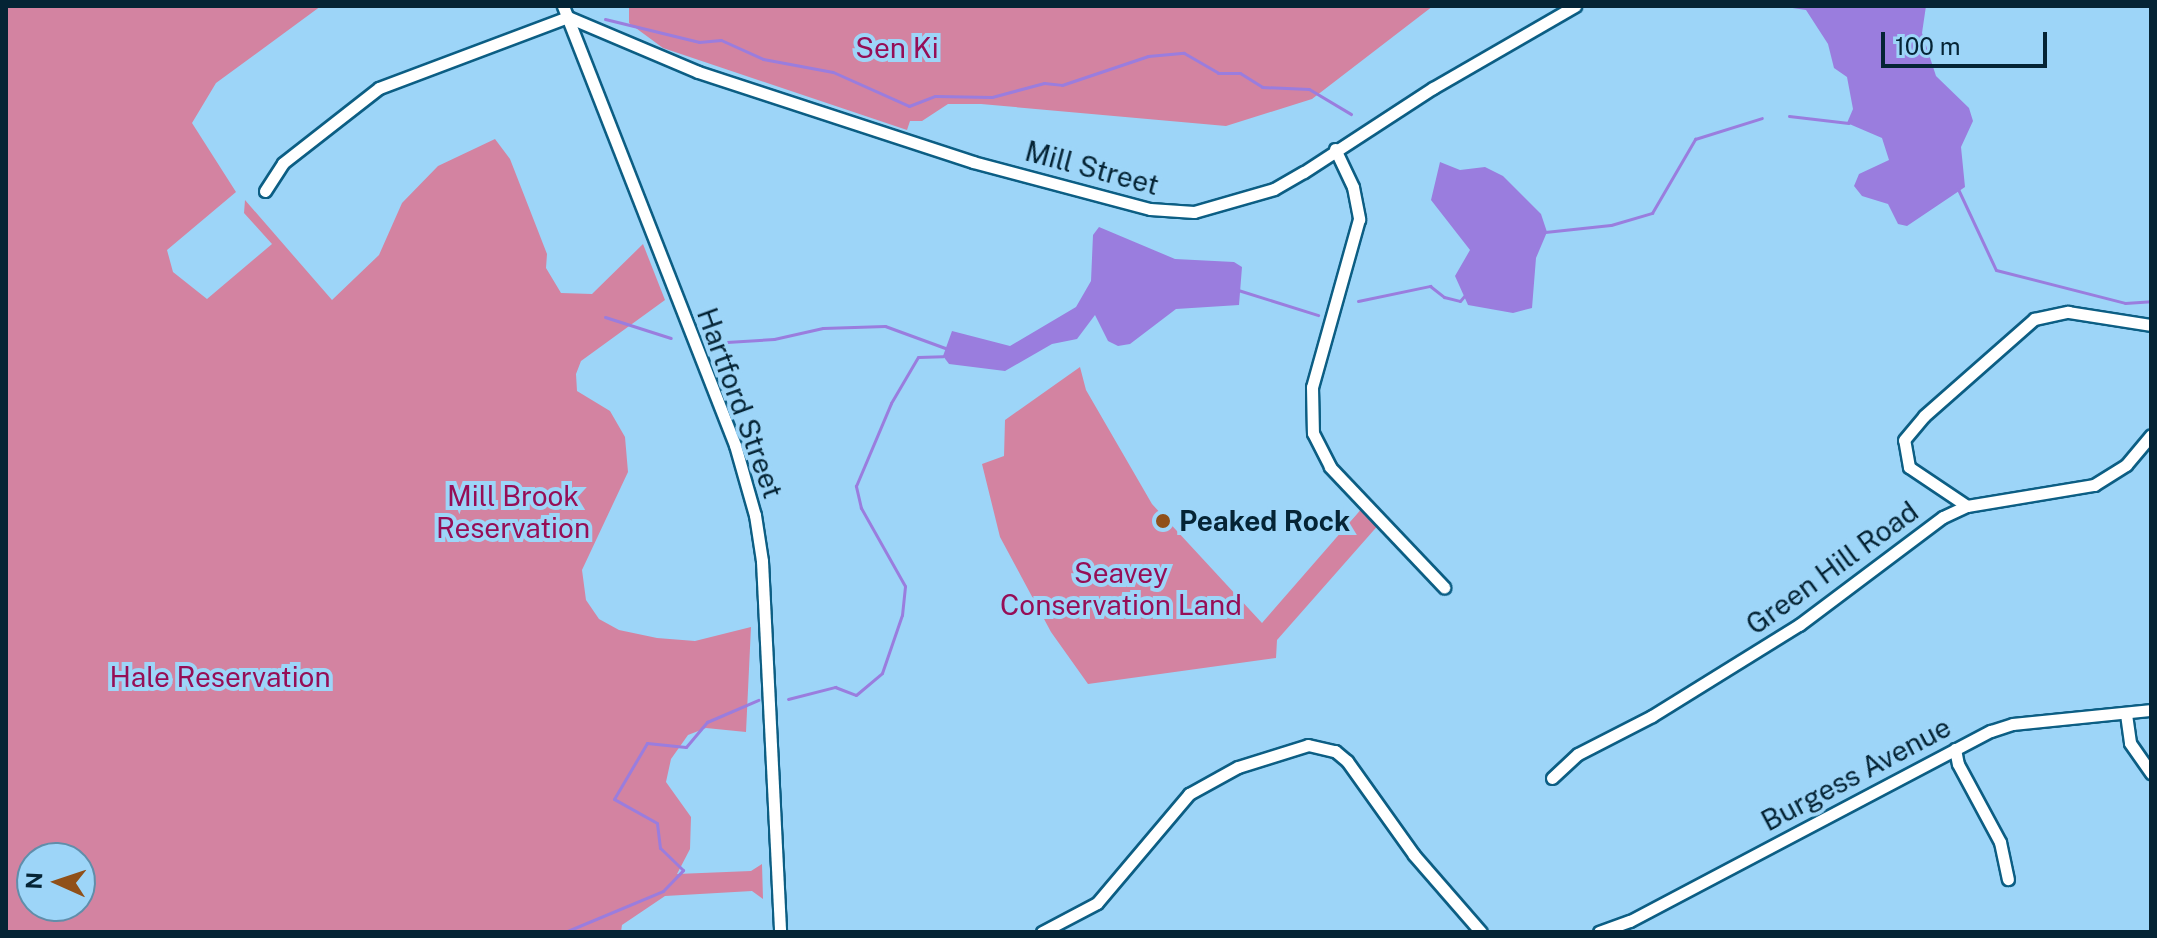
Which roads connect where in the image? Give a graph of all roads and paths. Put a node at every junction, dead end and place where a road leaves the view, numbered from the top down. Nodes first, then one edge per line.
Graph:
1 (1575, 6) edge
2 (566, 12) edge
3 (1335, 149) junction
4 (265, 191) dead end
5 (2151, 325) edge
6 (2151, 435) edge
7 (1967, 506) junction
8 (1444, 587) dead end
9 (2151, 710) edge
10 (2126, 714) junction
11 (1955, 749) junction
12 (2151, 773) edge
13 (1552, 778) dead end
14 (2008, 879) dead end
15 (780, 932) edge
16 (1042, 932) edge
17 (1481, 932) edge
18 (1599, 932) edge

1 - 3 street, Mill Street
2 - 3 street, Mill Street
2 - 4 street
2 - 15 street, Hartford Street
3 - 8 street
5 - 7 street
6 - 7 street, Green Hill Road
7 - 13 street, Green Hill Road
9 - 10 street, Burgess Avenue
10 - 11 street, Burgess Avenue
10 - 12 street
11 - 14 street
11 - 18 street, Burgess Avenue
16 - 17 street

